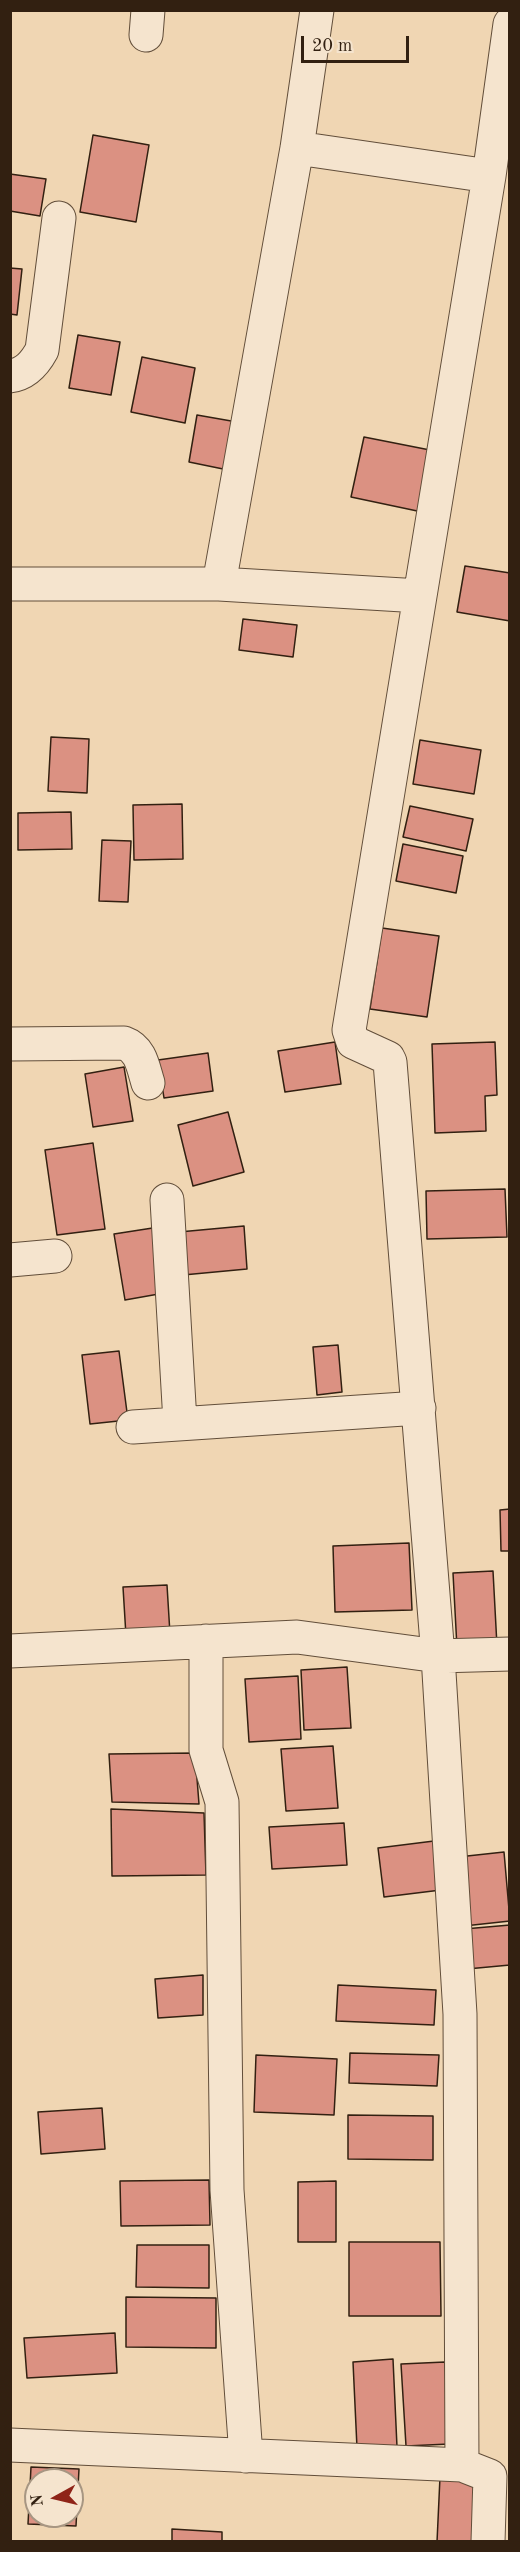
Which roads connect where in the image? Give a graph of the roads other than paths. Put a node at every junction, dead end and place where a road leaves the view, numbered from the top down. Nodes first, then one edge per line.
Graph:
1 (317, 10) edge
2 (510, 24) edge
3 (297, 148) junction
4 (489, 176) junction
5 (59, 218) dead end
6 (10, 376) edge
7 (10, 584) edge
8 (219, 584) junction
9 (420, 596) junction
10 (10, 1044) edge
11 (148, 1083) dead end
12 (167, 1200) dead end
13 (55, 1256) dead end
14 (10, 1260) edge
15 (418, 1408) junction
16 (180, 1422) junction
17 (133, 1427) dead end
18 (206, 1641) junction
19 (10, 1651) edge
20 (510, 1654) edge
21 (438, 1656) junction
22 (10, 2445) edge
23 (246, 2456) junction
24 (462, 2465) junction
25 (488, 2541) edge

1 - 3 street
2 - 4 street
3 - 4 street
3 - 8 street
4 - 9 street
5 - 6 street
7 - 8 street
8 - 9 street
9 - 15 street
10 - 11 street
12 - 16 street
13 - 14 street
15 - 16 street
15 - 21 street
16 - 17 street
18 - 19 street
18 - 21 street
18 - 23 street
20 - 21 street
21 - 24 street
22 - 23 street
23 - 24 street
24 - 25 street

